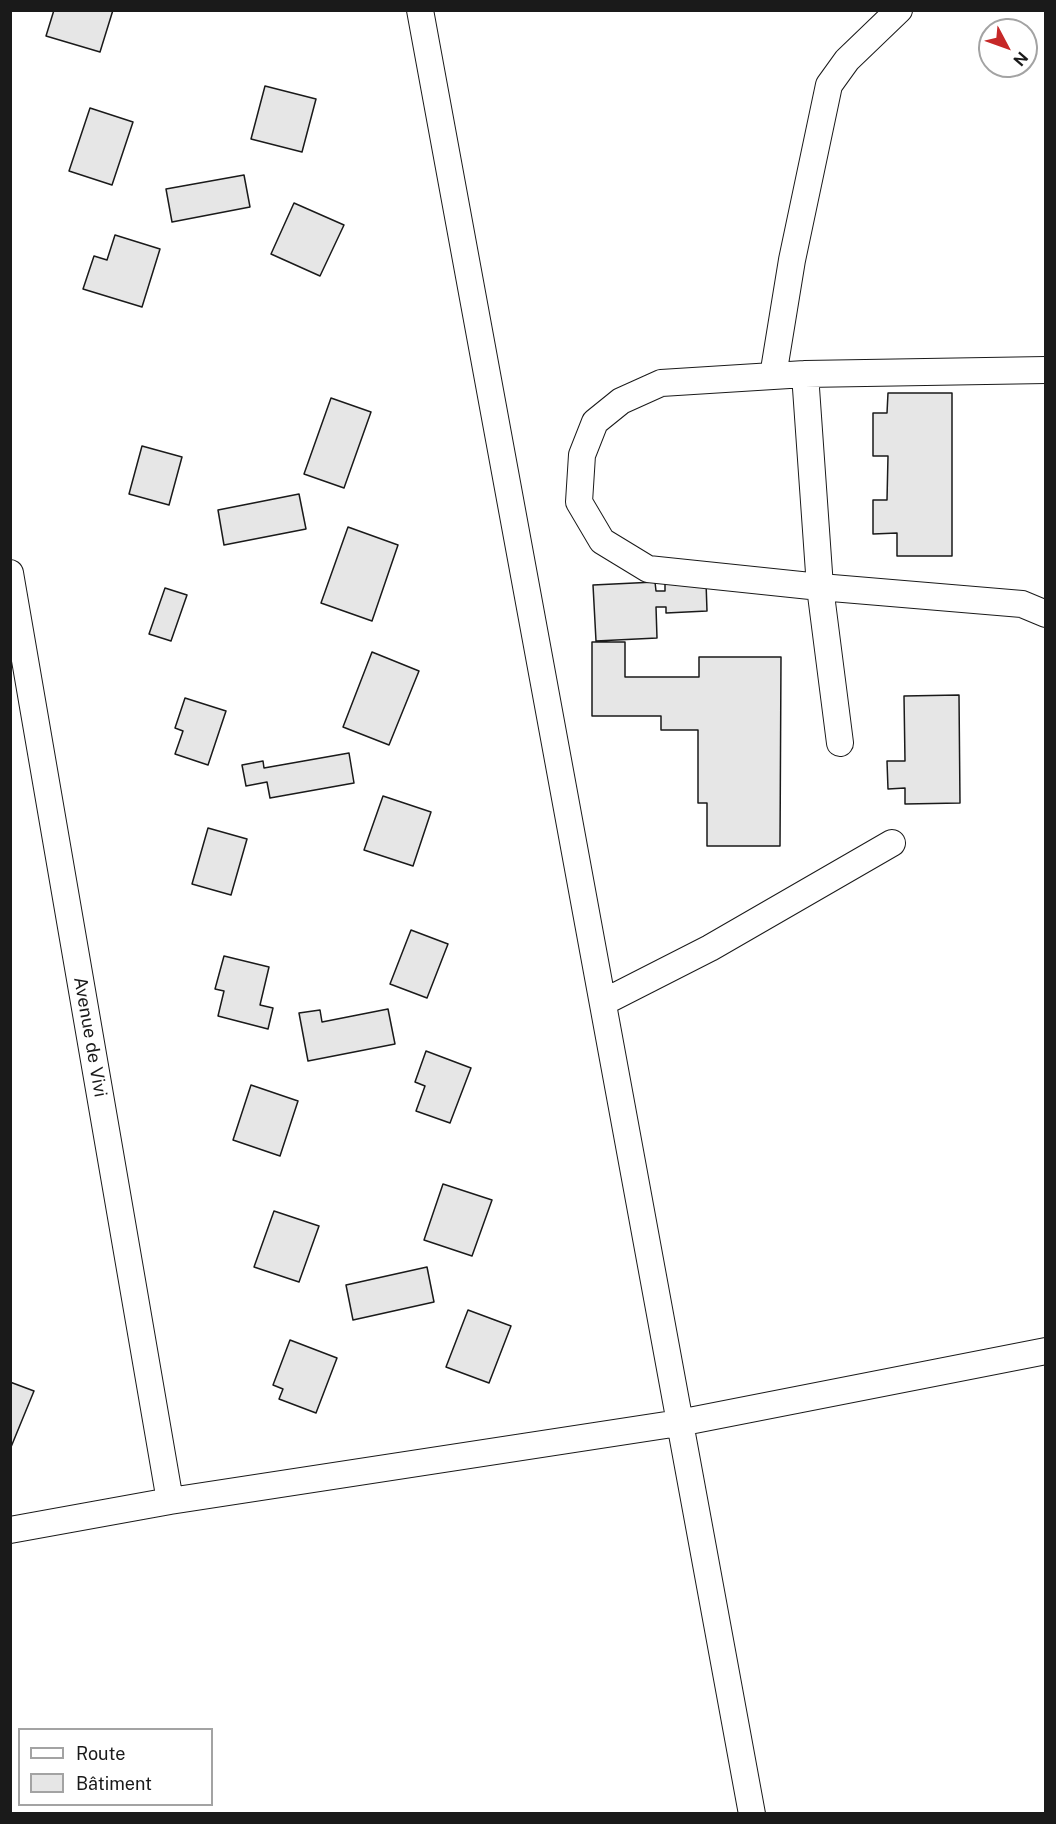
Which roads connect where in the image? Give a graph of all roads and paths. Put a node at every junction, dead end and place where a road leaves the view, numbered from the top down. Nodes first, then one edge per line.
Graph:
1 (420, 10) edge
2 (899, 10) edge
3 (1046, 370) edge
4 (805, 374) junction
5 (773, 376) junction
6 (10, 573) edge
7 (820, 587) junction
8 (1046, 614) edge
9 (840, 743) dead end
10 (892, 843) dead end
11 (603, 1002) junction
12 (1046, 1351) edge
13 (679, 1423) junction
14 (170, 1501) junction
15 (10, 1530) edge
16 (752, 1814) edge

1 - 11 street
2 - 5 street
3 - 4 street
4 - 5 street
4 - 7 street
5 - 7 street
6 - 14 street, Avenue de Vivi
7 - 8 street
7 - 9 street
10 - 11 street
11 - 13 street
12 - 13 street
13 - 14 street
13 - 16 street
14 - 15 street

